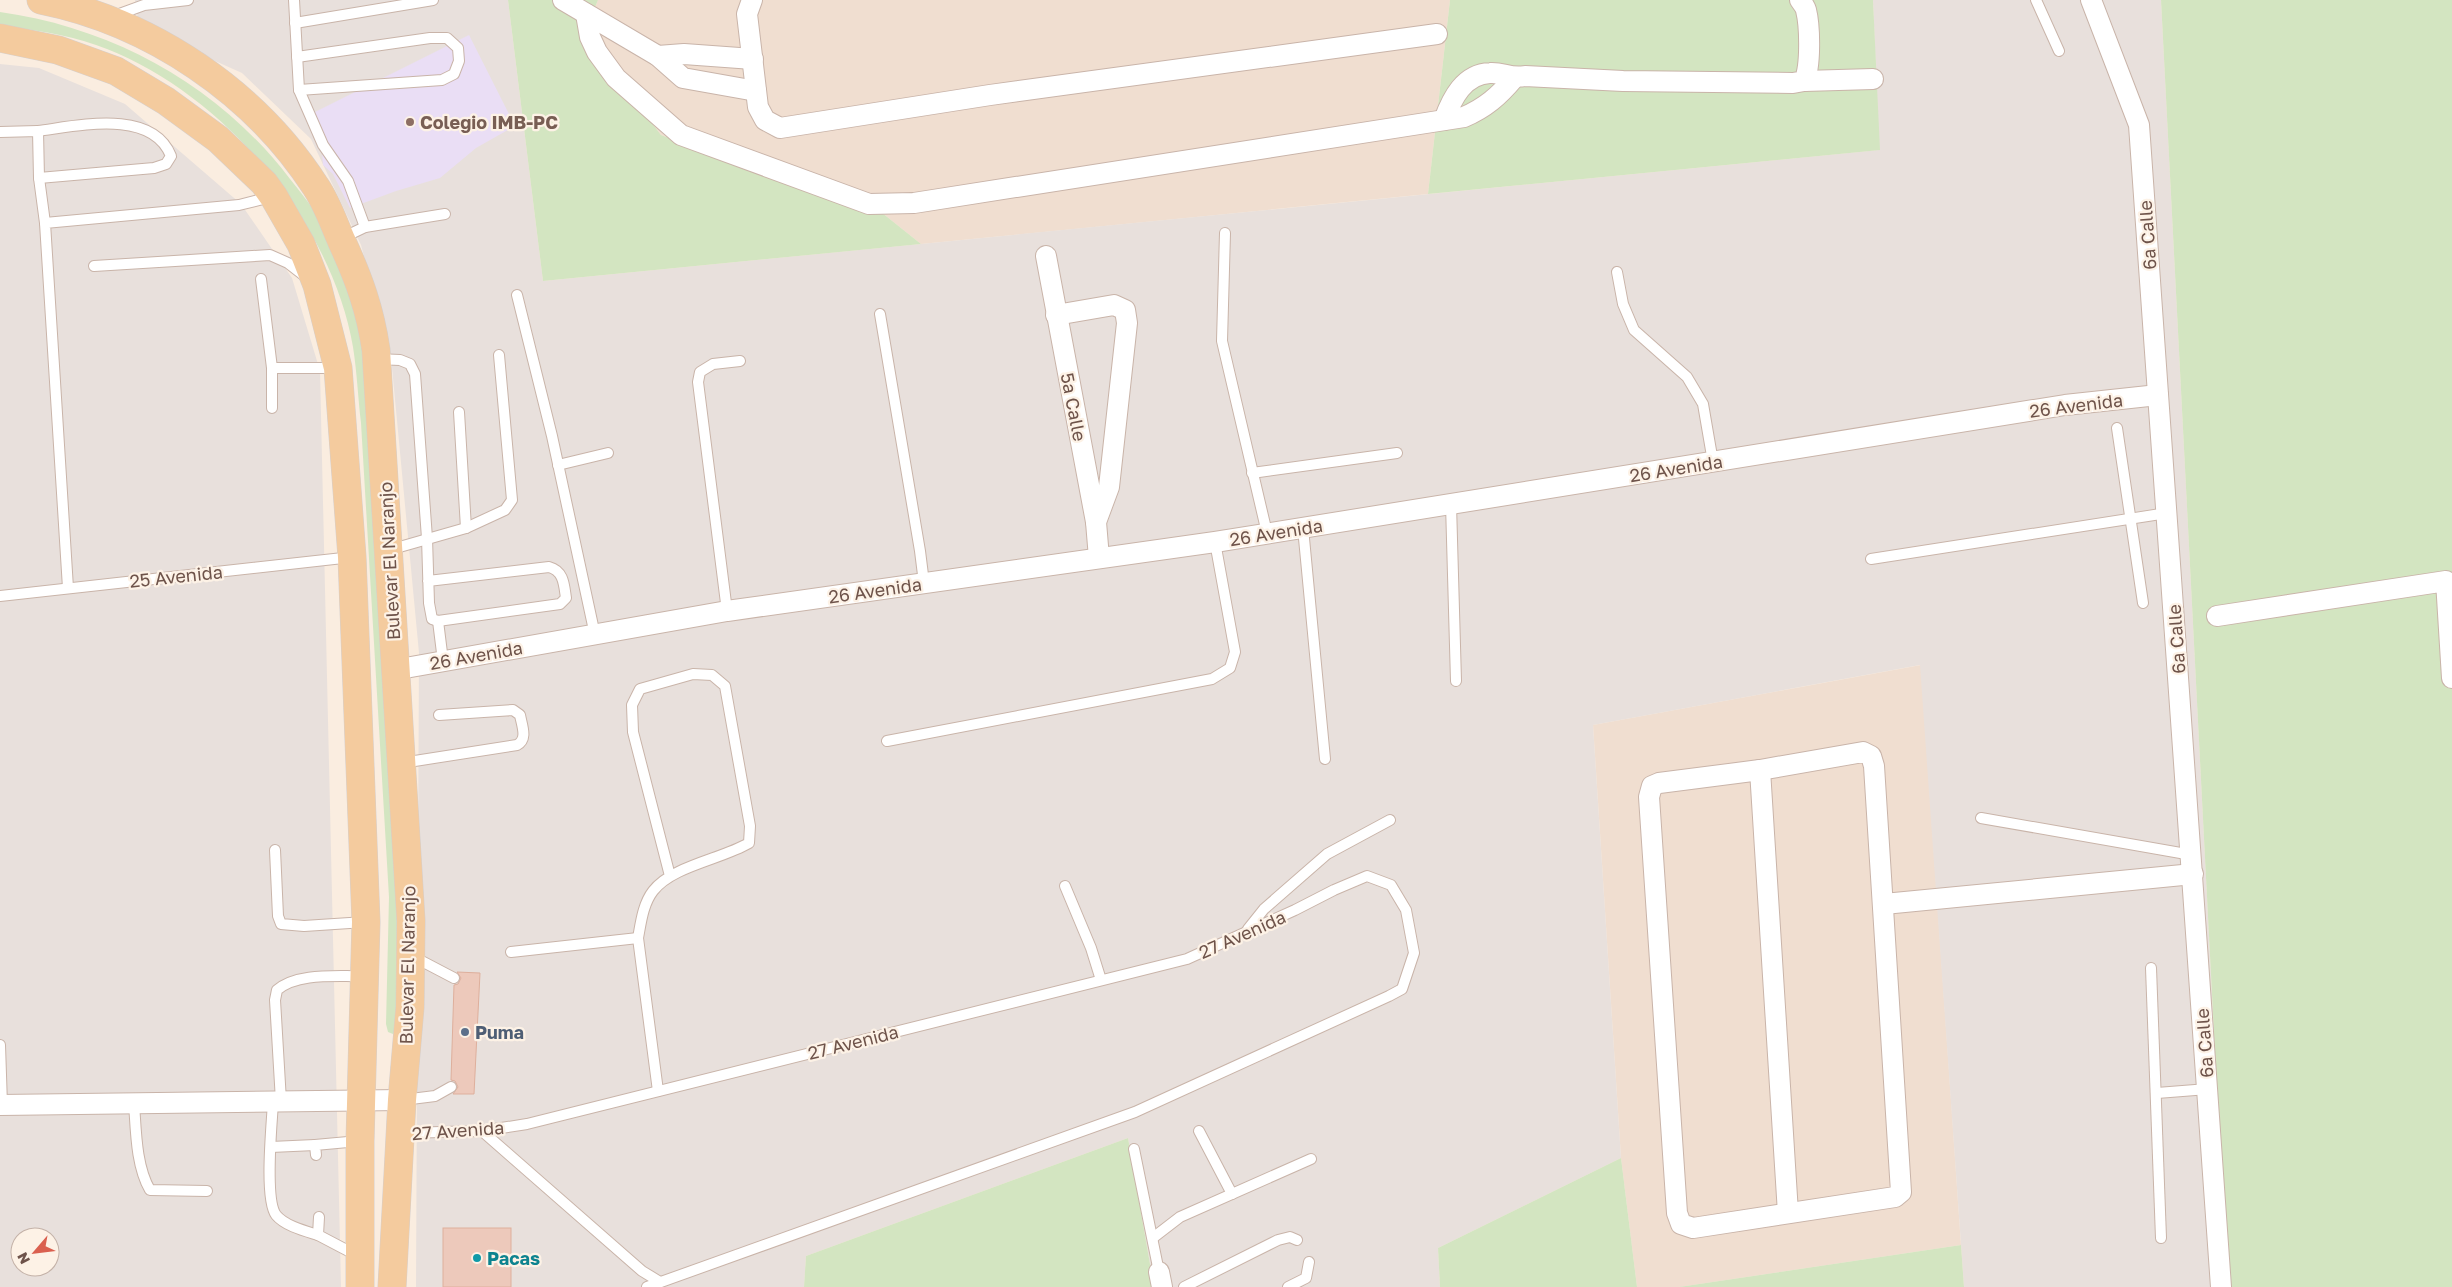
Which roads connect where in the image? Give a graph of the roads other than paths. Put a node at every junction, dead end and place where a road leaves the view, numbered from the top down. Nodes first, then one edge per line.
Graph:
1 (41, 0) edge
2 (188, 0) edge
3 (294, 0) edge
4 (433, 0) edge
5 (563, 0) edge
6 (752, 0) edge
7 (1800, 0) edge
8 (2048, 0) edge
9 (2091, 0) edge
10 (2037, 2) edge
11 (74, 3) edge
12 (586, 14) junction
13 (106, 19) junction
14 (296, 24) junction
15 (1437, 34) dead end
16 (0, 38) edge
17 (2060, 51) dead end
18 (658, 56) junction
19 (297, 57) junction
20 (753, 59) junction
21 (1514, 78) junction
22 (1873, 79) dead end
23 (1804, 82) junction
24 (299, 90) junction
25 (756, 91) junction
26 (1444, 120) junction
27 (38, 131) junction
28 (0, 132) edge
29 (39, 178) junction
30 (274, 197) junction
31 (445, 214) dead end
32 (46, 223) junction
33 (365, 227) junction
34 (1225, 233) dead end
35 (341, 239) junction
36 (1046, 256) dead end
37 (94, 266) dead end
38 (1617, 272) dead end
39 (261, 279) dead end
40 (317, 284) junction
41 (517, 295) dead end
42 (880, 314) dead end
43 (1056, 315) junction
44 (499, 355) dead end
45 (377, 359) junction
46 (740, 361) dead end
47 (272, 368) junction
48 (338, 368) junction
49 (2158, 395) junction
50 (272, 408) dead end
51 (459, 412) dead end
52 (2116, 428) dead end
53 (608, 453) dead end
54 (1397, 453) dead end
55 (1714, 462) junction
56 (558, 465) junction
57 (1252, 473) junction
58 (1450, 504) junction
59 (2167, 514) junction
60 (2131, 519) junction
61 (1096, 522) junction
62 (466, 528) junction
63 (1303, 528) junction
64 (1267, 534) junction
65 (427, 538) junction
66 (1215, 542) junction
67 (388, 550) junction
68 (352, 557) junction
69 (1099, 558) junction
70 (1871, 558) dead end
71 (428, 581) junction
72 (924, 583) junction
73 (68, 588) junction
74 (0, 596) edge
75 (2143, 603) dead end
76 (727, 611) junction
77 (2217, 616) dead end
78 (438, 621) junction
79 (595, 635) junction
80 (443, 661) junction
81 (394, 670) junction
82 (2452, 678) edge
83 (1456, 681) dead end
84 (439, 715) dead end
85 (887, 741) dead end
86 (1325, 759) dead end
87 (401, 763) junction
88 (1760, 770) junction
89 (1981, 818) dead end
90 (1390, 820) dead end
91 (274, 850) dead end
92 (2193, 865) junction
93 (670, 876) junction
94 (1065, 886) dead end
95 (1884, 904) junction
96 (366, 922) junction
97 (1246, 932) junction
98 (638, 938) junction
99 (512, 952) dead end
100 (410, 955) junction
101 (2151, 968) dead end
102 (365, 976) junction
103 (454, 978) dead end
104 (1101, 980) junction
105 (0, 1045) edge
106 (451, 1087) dead end
107 (2208, 1090) junction
108 (658, 1091) junction
109 (2157, 1094) junction
110 (362, 1100) junction
111 (402, 1100) junction
112 (277, 1102) junction
113 (134, 1103) junction
114 (1, 1105) edge
115 (1199, 1131) dead end
116 (482, 1132) junction
117 (401, 1133) junction
118 (360, 1141) junction
119 (271, 1147) junction
120 (1134, 1148) dead end
121 (1311, 1159) dead end
122 (206, 1191) dead end
123 (1232, 1194) junction
124 (1788, 1213) junction
125 (319, 1217) dead end
126 (318, 1235) junction
127 (1154, 1237) junction
128 (2161, 1238) dead end
129 (1297, 1240) dead end
130 (360, 1257) junction
131 (1309, 1262) dead end
132 (1161, 1280) edge
133 (660, 1282) junction
134 (360, 1287) edge
135 (392, 1287) edge
136 (647, 1287) edge
137 (1184, 1287) edge
138 (1288, 1287) edge
139 (2221, 1287) edge

1 - 11 main road, Bulevar El Naranjo
2 - 13 lane
3 - 14 lane
4 - 14 lane
5 - 12 street
6 - 20 street
7 - 23 street
8 - 10 lane
9 - 49 street, 6a Calle
10 - 17 lane
11 - 13 main road, Bulevar El Naranjo
12 - 18 street
12 - 26 street
13 - 35 main road, Bulevar El Naranjo
14 - 19 lane
15 - 25 street
16 - 30 main road, Bulevar El Naranjo
18 - 20 street
18 - 25 street
19 - 24 lane
19 - 24 lane
20 - 25 street
21 - 23 street
21 - 26 street
21 - 26 street
22 - 23 street
24 - 33 lane
27 - 28 lane
27 - 29 lane
27 - 29 lane
29 - 32 lane
30 - 32 lane
30 - 40 main road, Bulevar El Naranjo
31 - 33 lane
32 - 73 lane
33 - 35 lane
34 - 57 lane
35 - 45 main road, Bulevar El Naranjo
36 - 43 street, 5a Calle
37 - 40 lane
38 - 55 lane
39 - 47 lane
40 - 48 main road, Bulevar El Naranjo
41 - 56 lane
42 - 72 lane
43 - 61 street, 5a Calle
43 - 61 street
44 - 62 lane
45 - 65 lane
45 - 67 main road, Bulevar El Naranjo
46 - 76 lane
47 - 48 lane
47 - 50 lane
48 - 68 main road, Bulevar El Naranjo
49 - 55 street, 26 Avenida
49 - 59 street, 6a Calle
51 - 62 lane
52 - 60 lane
53 - 56 lane
54 - 57 lane
55 - 58 street, 26 Avenida
56 - 79 lane
57 - 64 lane
58 - 63 street, 26 Avenida
58 - 83 lane
59 - 60 lane
59 - 92 street, 6a Calle
60 - 70 lane
60 - 75 lane
61 - 69 street, 5a Calle
62 - 65 lane
63 - 64 street, 26 Avenida
63 - 86 lane
64 - 66 street, 26 Avenida
65 - 67 lane
65 - 71 lane
66 - 69 street, 26 Avenida
66 - 85 lane
67 - 81 main road, Bulevar El Naranjo
68 - 73 lane, 25 Avenida
68 - 96 main road, Bulevar El Naranjo
69 - 72 street, 26 Avenida
71 - 78 lane
71 - 78 lane
72 - 76 street, 26 Avenida
73 - 74 lane, 25 Avenida
76 - 79 street, 26 Avenida
77 - 82 street
78 - 80 lane
79 - 80 street, 26 Avenida
80 - 81 street, 26 Avenida
81 - 87 main road, Bulevar El Naranjo
84 - 87 lane
87 - 100 main road, Bulevar El Naranjo
88 - 95 street
88 - 124 street
88 - 124 street
89 - 92 lane
90 - 97 lane
91 - 96 lane
92 - 95 street
92 - 107 street, 6a Calle
93 - 93 lane
93 - 98 lane
94 - 104 lane
95 - 124 street
96 - 102 main road, Bulevar El Naranjo
97 - 104 lane, 27 Avenida
97 - 133 lane, 27 Avenida
98 - 99 lane
98 - 108 lane
100 - 103 lane
100 - 111 main road, Bulevar El Naranjo
101 - 109 lane
102 - 110 main road, Bulevar El Naranjo
102 - 112 lane
104 - 108 lane, 27 Avenida
105 - 114 lane
106 - 111 lane
107 - 109 lane
107 - 139 street, 6a Calle
108 - 116 lane, 27 Avenida
109 - 128 lane
110 - 111 street, 27 Avenida
110 - 112 street, 27 Avenida
110 - 118 main road, Bulevar El Naranjo
111 - 117 main road, Bulevar El Naranjo
112 - 113 street, 27 Avenida
112 - 119 lane
113 - 114 street, 27 Avenida
113 - 122 lane
115 - 123 lane
116 - 117 lane, 27 Avenida
116 - 133 lane
117 - 135 main road, Bulevar El Naranjo
118 - 119 lane
118 - 130 main road, Bulevar El Naranjo
119 - 126 lane
120 - 127 lane
121 - 123 lane
123 - 127 lane
125 - 126 lane
126 - 130 lane
127 - 132 lane
129 - 137 lane
130 - 134 main road, Bulevar El Naranjo
131 - 138 lane
133 - 136 lane, 27 Avenida

